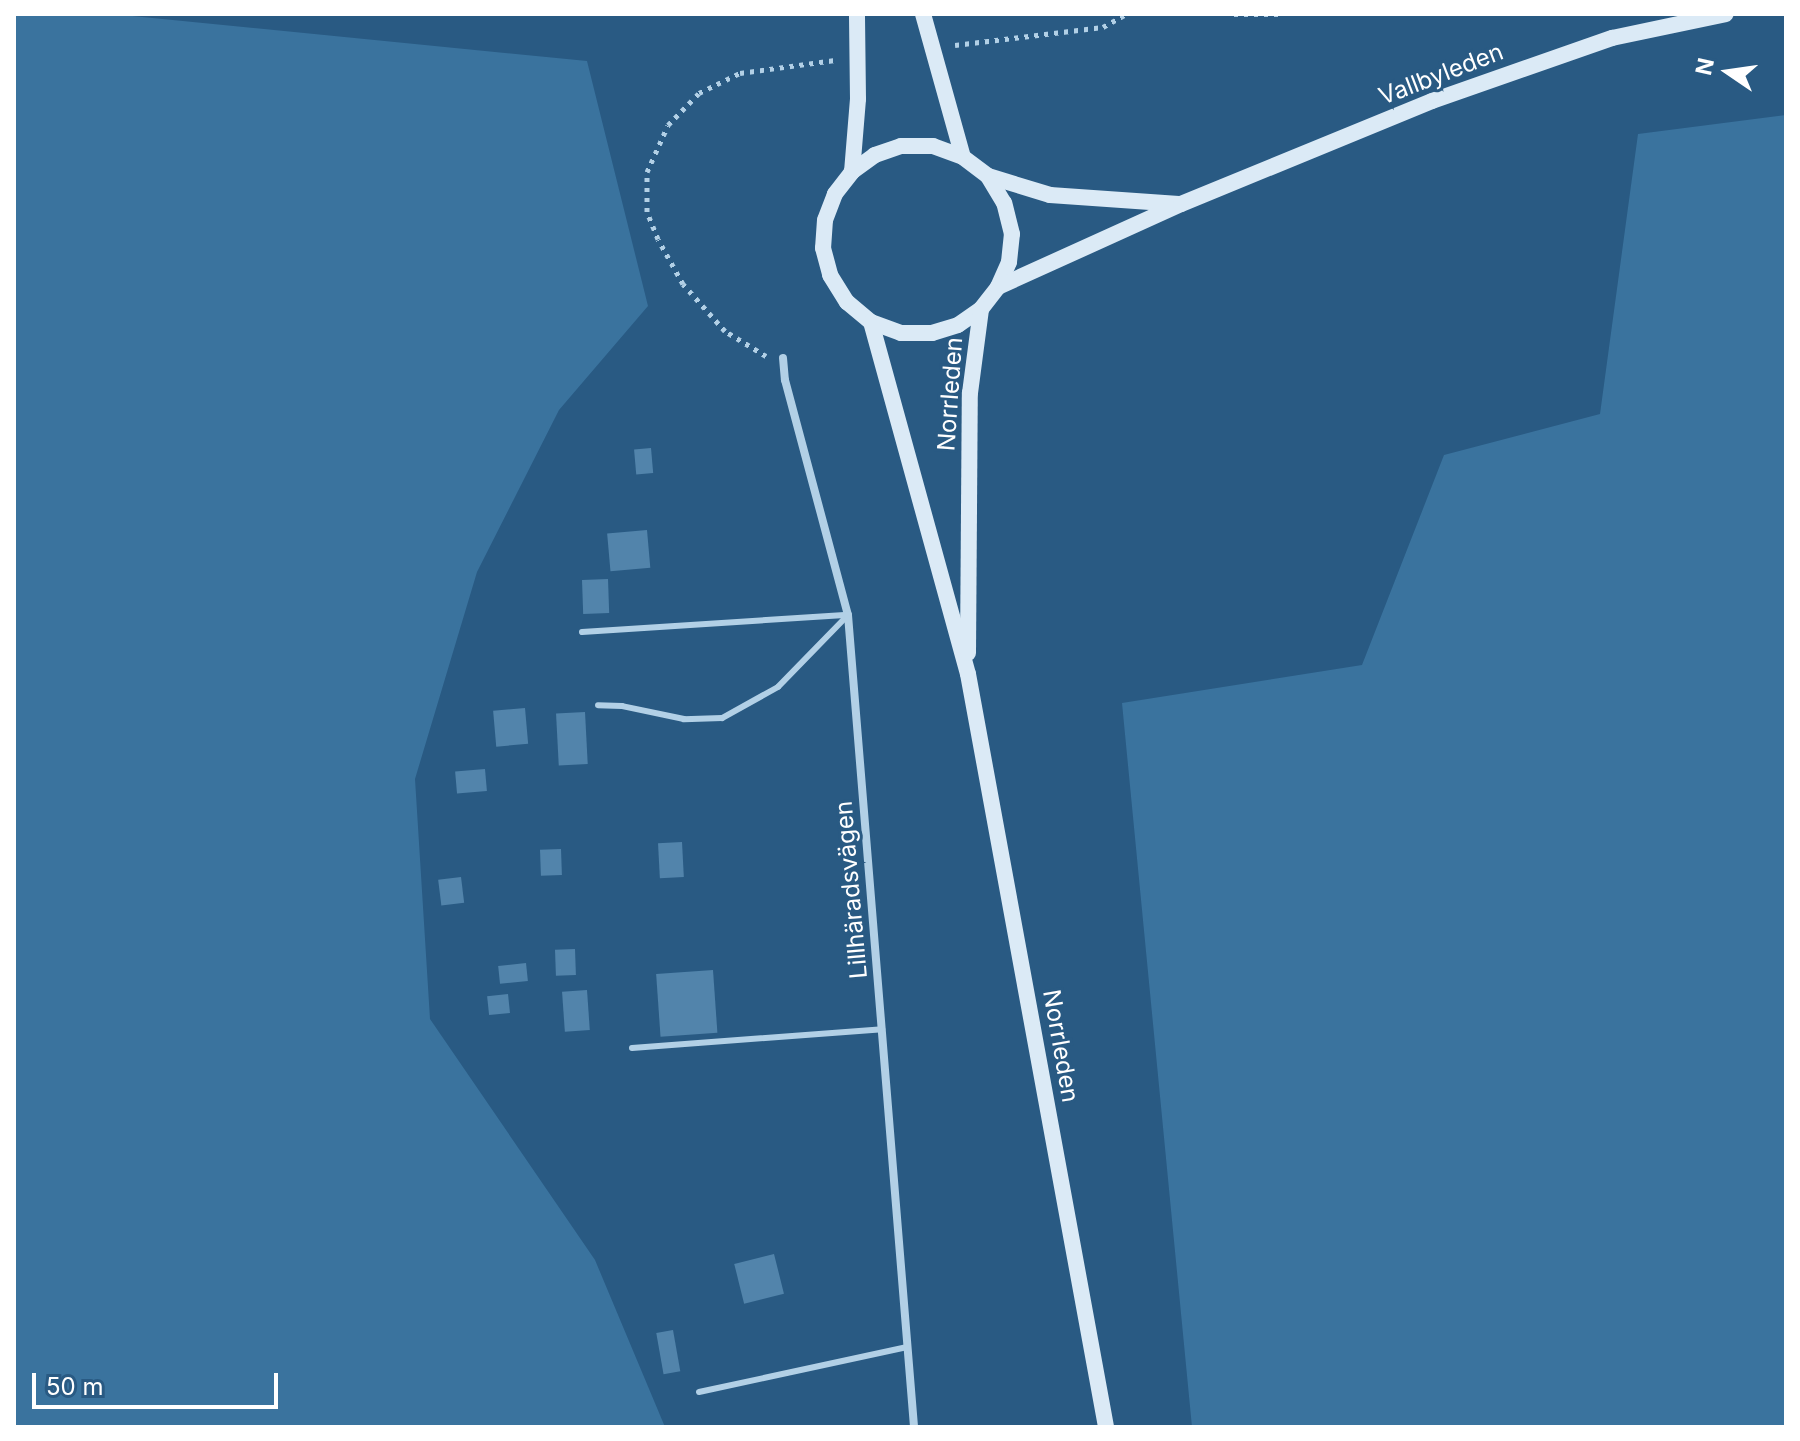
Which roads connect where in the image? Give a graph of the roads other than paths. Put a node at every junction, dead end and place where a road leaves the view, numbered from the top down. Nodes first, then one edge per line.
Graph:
1 (857, 14) edge
2 (923, 14) edge
3 (1726, 14) edge
4 (963, 157) junction
5 (852, 172) junction
6 (988, 176) junction
7 (1181, 204) junction
8 (998, 287) junction
9 (981, 309) junction
10 (871, 322) junction
11 (783, 358) road end
12 (848, 615) junction
13 (582, 632) dead end
14 (968, 674) junction
15 (598, 705) dead end
16 (882, 1029) junction
17 (632, 1048) dead end
18 (907, 1347) junction
19 (699, 1392) dead end
20 (914, 1427) edge
21 (1106, 1427) edge

1 - 5 main road
2 - 4 main road
3 - 7 main road, Vallbyleden
4 - 5 main road
4 - 6 main road
5 - 10 main road
6 - 7 main road, Vallbyleden
6 - 8 main road
7 - 8 main road, Vallbyleden
8 - 9 main road
9 - 10 main road
9 - 14 main road, Norrleden
10 - 14 main road, Norrleden
11 - 12 street, Lillhäradsvägen
12 - 13 lane
12 - 15 lane
12 - 16 street, Lillhäradsvägen
14 - 21 main road, Norrleden
16 - 17 lane
16 - 18 street, Lillhäradsvägen
18 - 19 lane
18 - 20 street, Lillhäradsvägen

